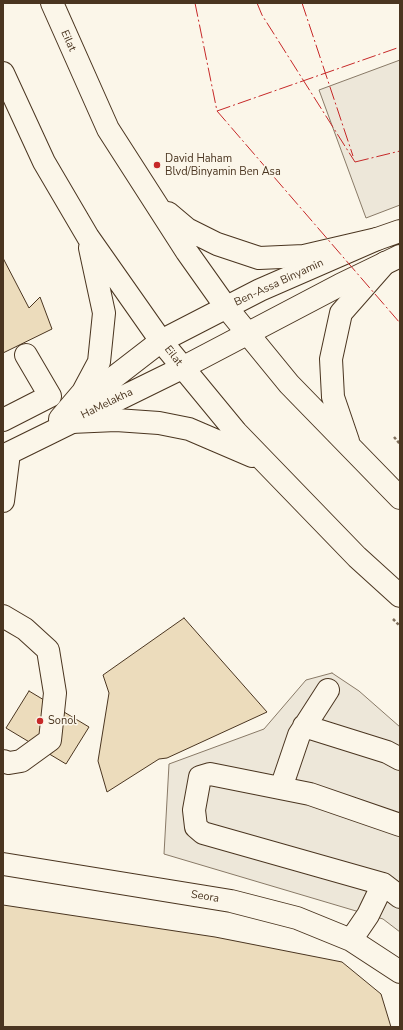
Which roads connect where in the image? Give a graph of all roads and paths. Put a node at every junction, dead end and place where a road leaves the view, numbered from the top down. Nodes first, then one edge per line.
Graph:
1 (52, 3) edge
2 (3, 73) edge
3 (152, 199) junction
4 (400, 231) edge
5 (88, 237) junction
6 (377, 239) junction
7 (393, 260) edge
8 (226, 307) junction
9 (247, 334) junction
10 (161, 341) junction
11 (26, 355) dead end
12 (182, 368) junction
13 (3, 420) edge
14 (66, 420) junction
15 (394, 437) dead end
16 (400, 444) edge
17 (349, 446) junction
18 (5, 450) edge
19 (264, 462) junction
20 (400, 498) edge
21 (3, 501) edge
22 (400, 596) edge
23 (3, 616) edge
24 (328, 690) dead end
25 (304, 726) junction
26 (400, 759) edge
27 (3, 761) edge
28 (281, 788) junction
29 (400, 825) edge
30 (3, 864) edge
31 (383, 884) junction
32 (400, 897) edge
33 (351, 940) junction
34 (398, 974) edge

1 - 3 main road, Eilat
2 - 5 main road, Eilat
3 - 6 main road
3 - 8 main road, Eilat
4 - 6 main road, Ben-Assa Binyamin
5 - 10 main road, Eilat
5 - 14 main road
6 - 8 main road, Ben-Assa Binyamin
7 - 9 main road
7 - 17 main road
8 - 9 main road, Eilat
8 - 10 main road, Ben-Assa Binyamin
9 - 12 main road
9 - 17 main road, Eilat
10 - 12 main road, Eilat
10 - 14 main road, HaMelakha
11 - 13 main road
12 - 14 main road, HaMelakha
12 - 19 main road, Eilat
14 - 18 main road, HaMelakha
14 - 19 main road
15 - 16 path
17 - 20 main road, Eilat
18 - 21 main road
19 - 22 main road, Eilat
23 - 27 main road
24 - 25 main road
25 - 26 main road
25 - 28 main road
28 - 29 main road
28 - 31 main road
30 - 33 main road, Seora
31 - 32 main road
31 - 33 main road
33 - 34 main road, Seora

